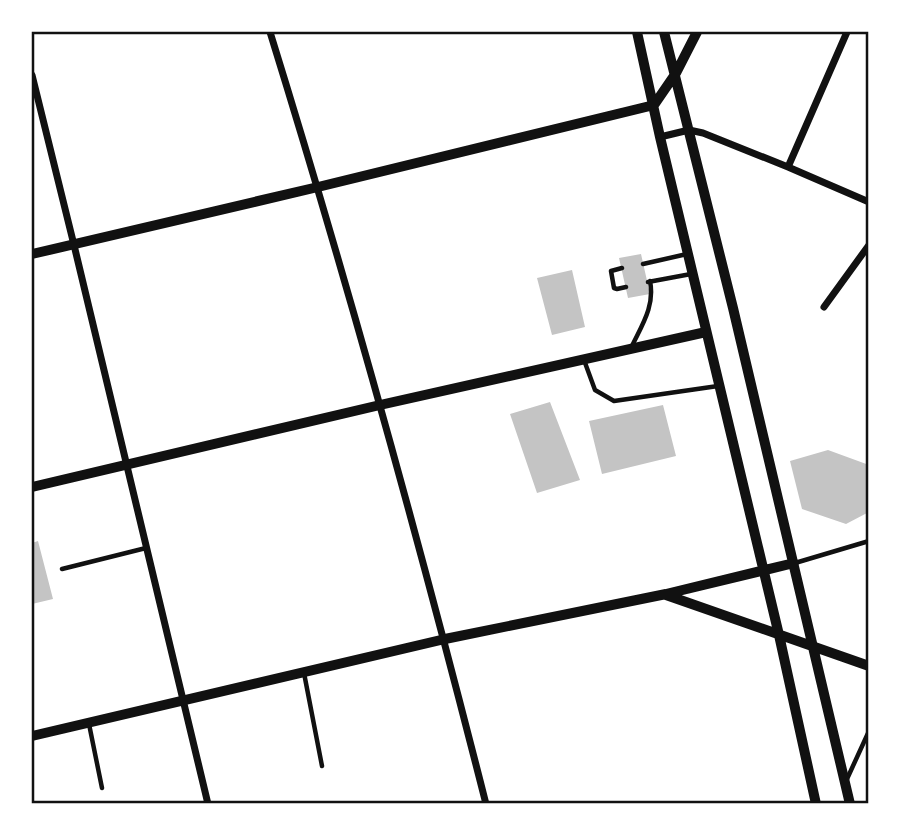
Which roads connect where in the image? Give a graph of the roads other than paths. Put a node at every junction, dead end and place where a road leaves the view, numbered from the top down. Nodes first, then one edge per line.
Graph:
1 (270, 32) edge
2 (637, 32) edge
3 (664, 32) edge
4 (697, 32) edge
5 (848, 32) edge
6 (676, 73) junction
7 (32, 75) edge
8 (654, 105) junction
9 (689, 130) junction
10 (660, 137) junction
11 (788, 167) junction
12 (318, 187) junction
13 (869, 202) edge
14 (74, 245) junction
15 (869, 245) edge
16 (32, 254) edge
17 (688, 254) junction
18 (643, 264) dead end
19 (622, 268) dead end
20 (692, 273) junction
21 (625, 288) dead end
22 (824, 307) dead end
23 (706, 332) junction
24 (631, 349) junction
25 (584, 359) junction
26 (719, 386) junction
27 (380, 405) junction
28 (126, 466) junction
29 (32, 487) edge
30 (869, 541) edge
31 (146, 548) junction
32 (794, 563) junction
33 (62, 569) dead end
34 (763, 570) junction
35 (666, 594) junction
36 (779, 635) junction
37 (444, 639) junction
38 (813, 647) junction
39 (869, 666) edge
40 (304, 672) junction
41 (183, 701) junction
42 (89, 723) junction
43 (869, 731) edge
44 (32, 736) edge
45 (322, 766) dead end
46 (846, 783) junction
47 (102, 788) dead end
48 (208, 803) edge
49 (486, 803) edge
50 (816, 803) edge
51 (850, 803) edge

1 - 12 street
2 - 8 street
3 - 6 street
4 - 6 street
5 - 11 street
6 - 8 street
6 - 9 street
7 - 14 street
8 - 10 street
8 - 12 street
9 - 10 street
9 - 11 street
9 - 32 street
10 - 17 street
11 - 13 street
12 - 14 street
12 - 27 street
14 - 16 street
14 - 28 street
15 - 22 street
17 - 18 lane
17 - 20 street
19 - 21 lane
20 - 23 street
20 - 24 lane
23 - 24 street
23 - 26 street
24 - 25 street
25 - 26 lane
25 - 27 street
26 - 34 street
27 - 28 street
27 - 37 street
28 - 29 street
28 - 31 street
30 - 32 lane
31 - 33 lane
31 - 41 street
32 - 34 street
32 - 38 street
34 - 35 street
34 - 36 street
35 - 36 street
35 - 37 street
36 - 38 street
36 - 50 street
37 - 40 street
37 - 49 street
38 - 39 street
38 - 46 street
40 - 41 street
40 - 45 lane
41 - 42 street
41 - 48 street
42 - 44 street
42 - 47 lane
43 - 46 lane
46 - 51 street

